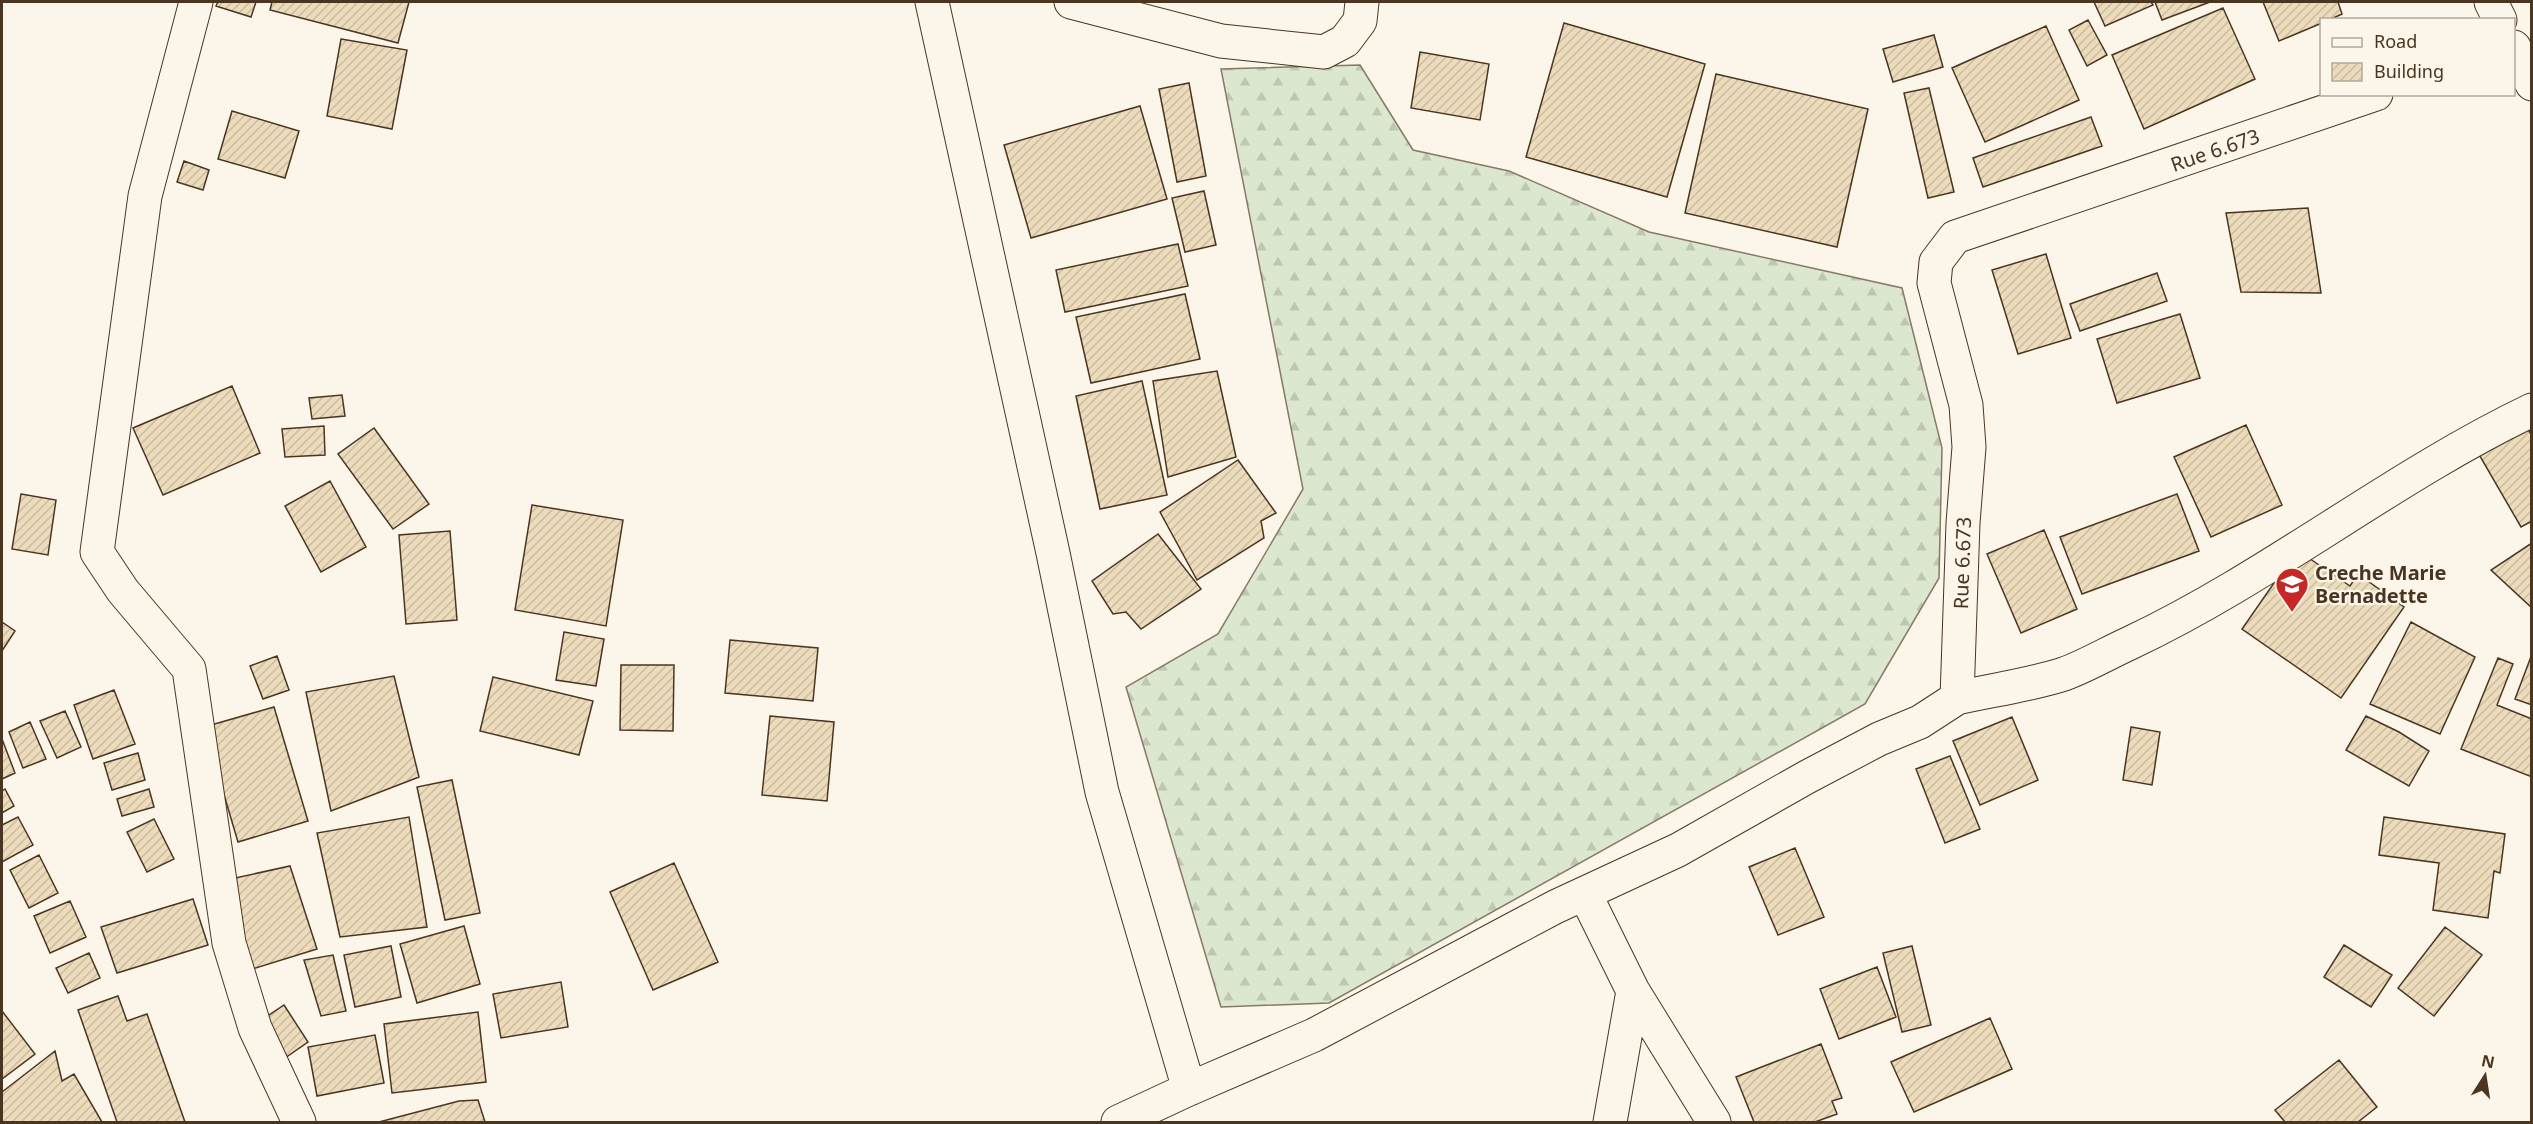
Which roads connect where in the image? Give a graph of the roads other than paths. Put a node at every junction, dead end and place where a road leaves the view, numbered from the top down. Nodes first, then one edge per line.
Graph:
1 (196, 2) edge
2 (932, 2) edge
3 (1071, 2) edge
4 (1362, 2) edge
5 (2491, 2) edge
6 (2499, 18) edge
7 (2515, 49) edge
8 (2532, 84) edge
9 (2370, 96) edge
10 (2532, 410) edge
11 (1957, 698) junction
12 (1584, 894) junction
13 (1633, 991) junction
14 (1189, 1089) junction
15 (299, 1122) edge
16 (1118, 1122) edge
17 (1610, 1122) edge
18 (1714, 1122) edge

1 - 15 main road
2 - 14 main road
3 - 4 main road
5 - 6 main road
7 - 8 main road
9 - 11 main road, Rue 6.673
10 - 11 main road
11 - 12 main road
12 - 13 main road
12 - 14 main road
13 - 17 main road
13 - 18 main road
14 - 16 main road

